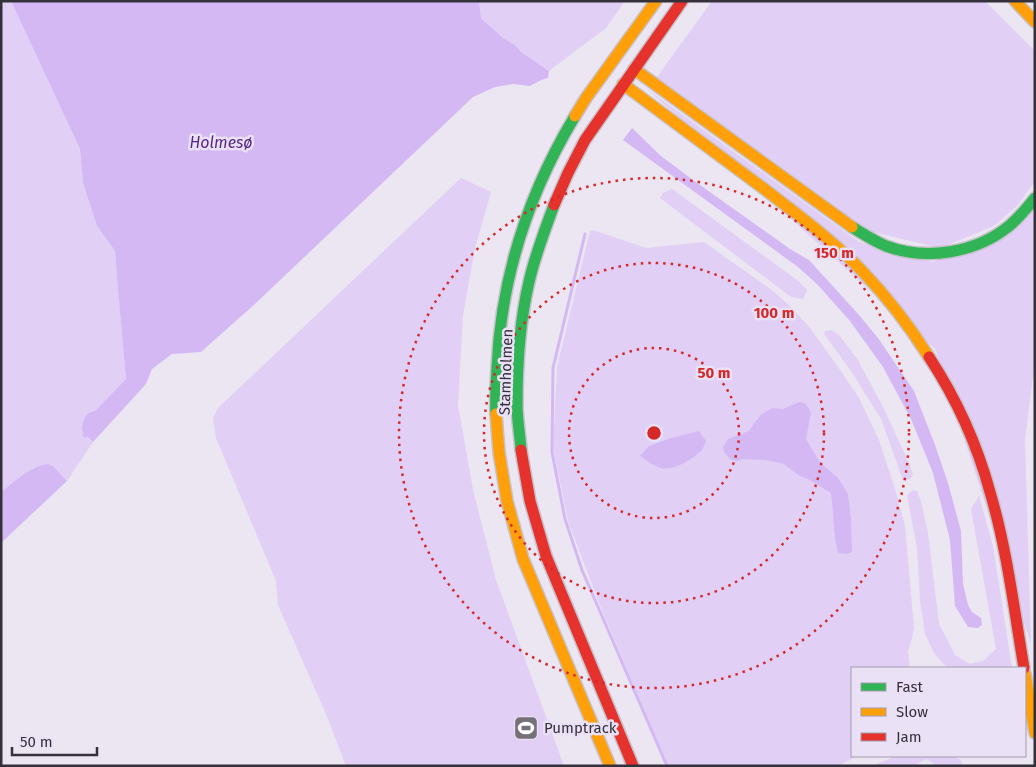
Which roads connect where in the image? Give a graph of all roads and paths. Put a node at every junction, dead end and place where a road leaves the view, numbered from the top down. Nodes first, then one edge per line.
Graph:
1 (656, 1) edge
2 (682, 1) edge
3 (1015, 1) edge
4 (1035, 22) edge
5 (611, 63) junction
6 (634, 69) junction
7 (623, 84) junction
8 (1035, 198) edge
9 (1024, 667) edge
10 (1026, 680) edge
11 (1035, 733) edge
12 (610, 766) edge
13 (633, 766) edge

1 - 5 main road, Stamholmen
2 - 6 main road, Stamholmen
3 - 4 main road
5 - 6 main road
5 - 7 main road
5 - 12 main road, Stamholmen
6 - 7 main road, Stamholmen
6 - 8 main road
7 - 9 main road
7 - 13 main road, Stamholmen
10 - 11 main road

